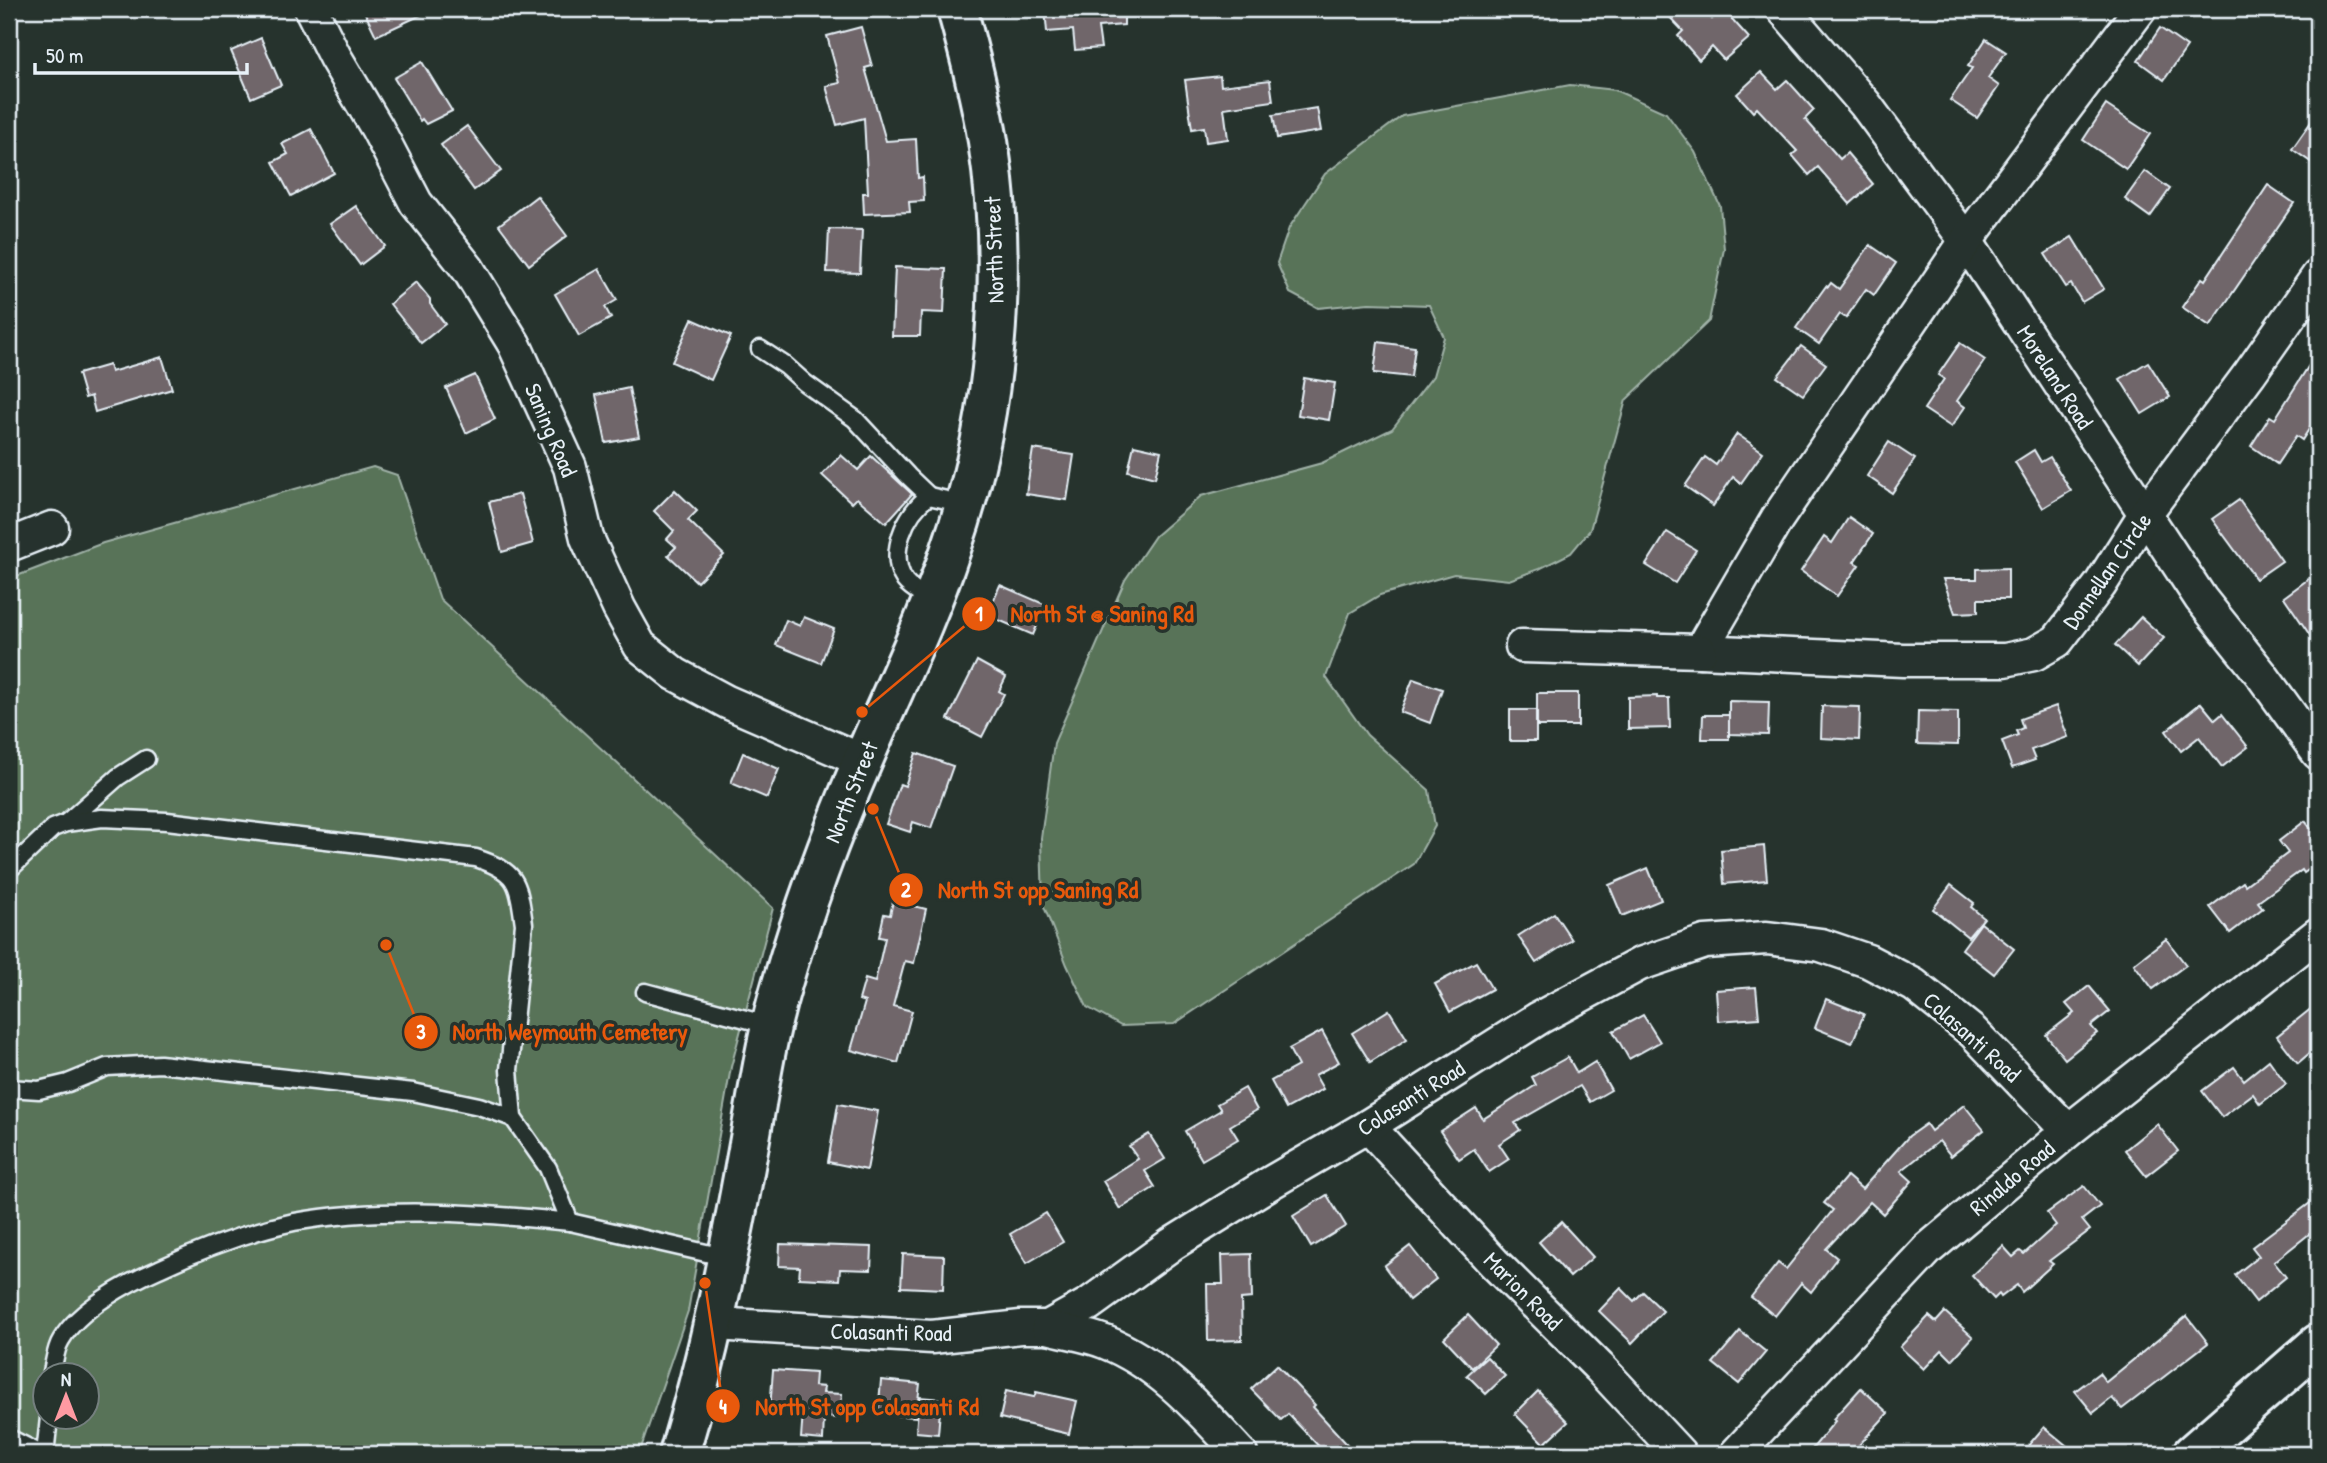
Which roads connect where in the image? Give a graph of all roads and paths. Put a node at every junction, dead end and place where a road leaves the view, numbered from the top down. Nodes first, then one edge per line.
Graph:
1 (311, 9) edge
2 (957, 9) edge
3 (1783, 9) edge
4 (2140, 9) edge
5 (1966, 241) junction
6 (2318, 276) edge
7 (760, 349) dead end
8 (947, 500) junction
9 (2145, 514) junction
10 (52, 528) dead end
11 (9, 545) edge
12 (932, 601) junction
13 (1522, 646) dead end
14 (1700, 651) junction
15 (2318, 753) edge
16 (146, 759) dead end
17 (863, 761) junction
18 (65, 822) junction
19 (9, 870) edge
20 (2318, 934) edge
21 (645, 992) dead end
22 (772, 1026) junction
23 (9, 1088) edge
24 (513, 1118) junction
25 (1368, 1126) junction
26 (2068, 1131) junction
27 (570, 1222) junction
28 (728, 1258) junction
29 (715, 1324) junction
30 (1048, 1328) junction
31 (2318, 1344) edge
32 (55, 1362) edge
33 (47, 1432) edge
34 (9, 1438) edge
35 (43, 1454) edge
36 (680, 1454) edge
37 (1241, 1454) edge
38 (1680, 1454) edge
39 (1736, 1454) edge
40 (2192, 1454) edge

1 - 17 street, Saning Road
2 - 8 street, North Street
3 - 5 street, Moreland Road
4 - 5 street
5 - 9 street, Moreland Road
5 - 14 street
6 - 9 street, Donnellan Circle
7 - 8 lane
8 - 12 street, North Street
8 - 12 lane
9 - 14 street, Donnellan Circle
9 - 15 street, Moreland Road
10 - 11 street
12 - 17 street, North Street
13 - 14 street, Donnellan Circle
16 - 18 lane
17 - 22 street, North Street
18 - 19 lane
18 - 24 lane
20 - 26 street, Rinaldo Road
21 - 22 lane
22 - 28 street, North Street
23 - 24 lane
24 - 27 lane
25 - 26 street, Colasanti Road
25 - 30 street, Colasanti Road
25 - 38 street, Marion Road
26 - 39 street, Rinaldo Road
27 - 28 lane
27 - 32 lane
28 - 29 street, North Street
29 - 30 street, Colasanti Road
29 - 36 street, North Street
30 - 37 street
31 - 40 street
33 - 35 lane
34 - 35 lane

